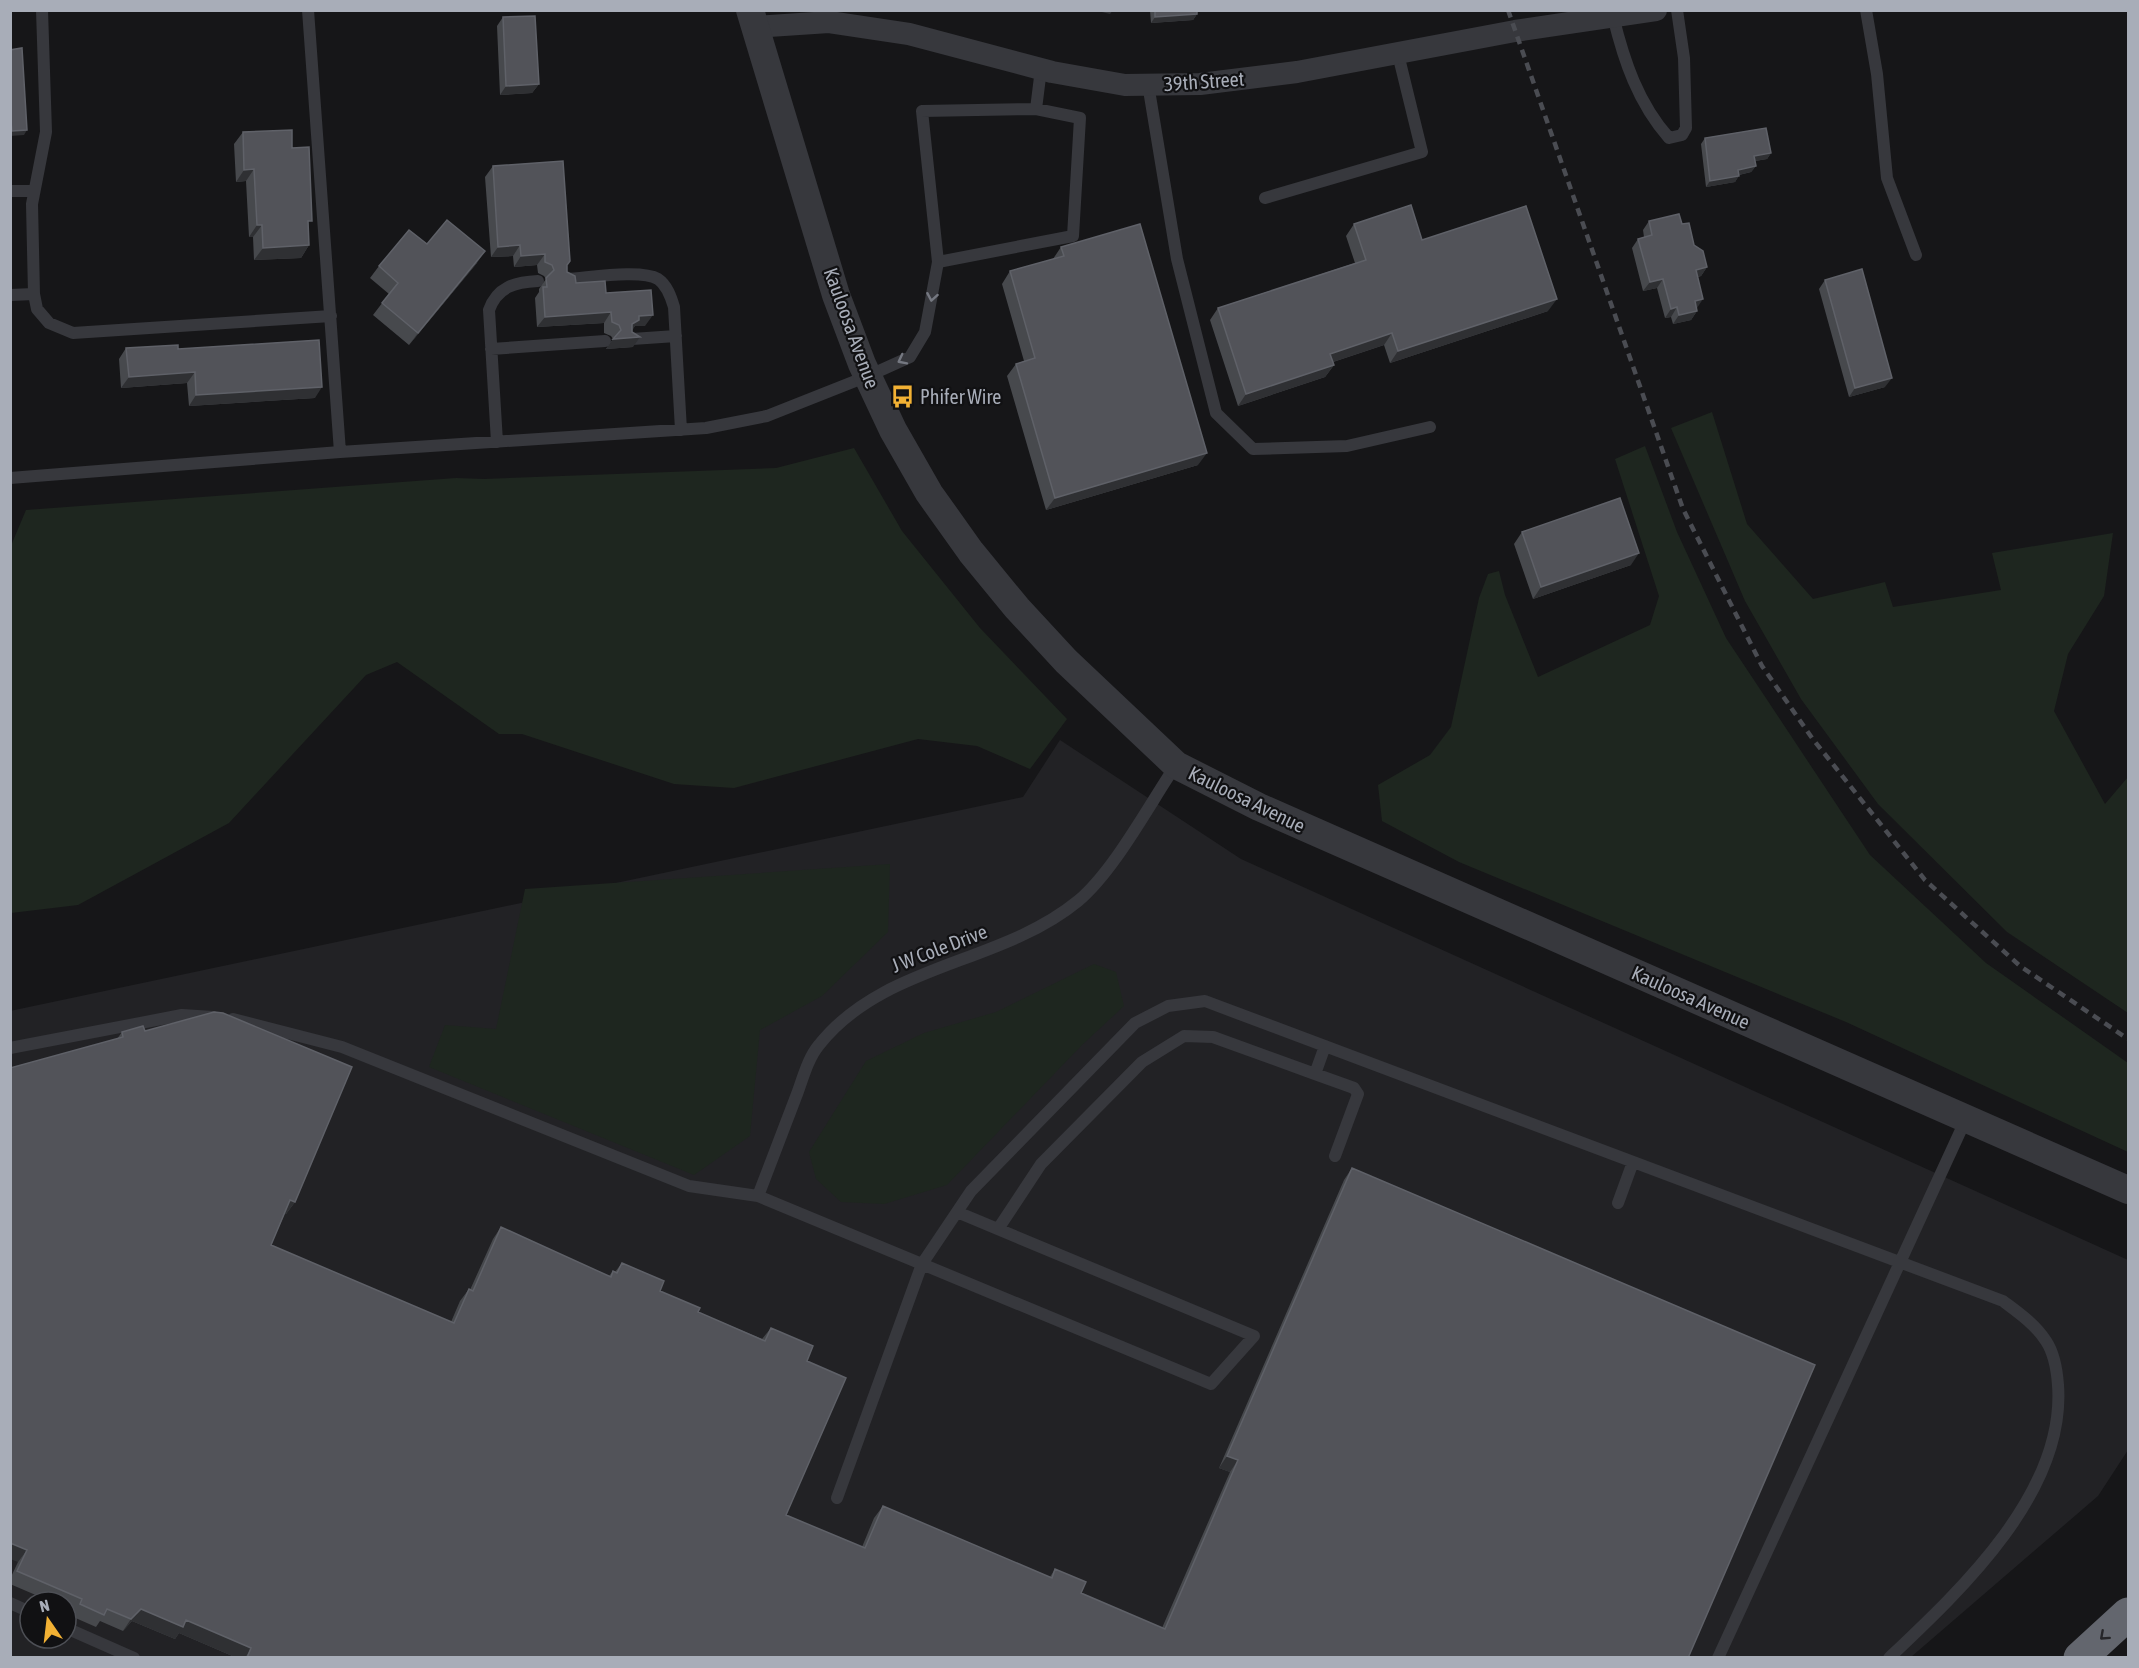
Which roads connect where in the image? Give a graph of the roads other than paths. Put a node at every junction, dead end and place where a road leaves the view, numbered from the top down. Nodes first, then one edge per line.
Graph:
1 (42, 10) edge
2 (308, 10) edge
3 (1656, 10) edge
4 (1677, 10) edge
5 (1866, 10) edge
6 (1613, 16) junction
7 (752, 19) edge
8 (1398, 54) junction
9 (1041, 69) junction
10 (1148, 84) junction
11 (1036, 109) junction
12 (10, 191) edge
13 (34, 191) junction
14 (1265, 198) dead end
15 (1916, 255) dead end
16 (938, 262) junction
17 (567, 279) edge
18 (538, 281) dead end
19 (34, 294) junction
20 (10, 295) edge
21 (331, 316) junction
22 (676, 336) junction
23 (632, 339) edge
24 (605, 341) dead end
25 (491, 349) junction
26 (868, 376) junction
27 (1430, 427) dead end
28 (681, 430) junction
29 (497, 442) junction
30 (340, 452) junction
31 (10, 478) edge
32 (1176, 765) junction
33 (1325, 1046) junction
34 (10, 1048) edge
35 (1315, 1074) junction
36 (1966, 1119) junction
37 (1335, 1156) dead end
38 (1633, 1162) junction
39 (2128, 1190) edge
40 (758, 1196) junction
41 (1618, 1203) dead end
42 (957, 1212) junction
43 (998, 1229) junction
44 (1898, 1262) junction
45 (922, 1264) junction
46 (837, 1498) dead end
47 (2128, 1614) edge
48 (78, 1633) edge
49 (134, 1658) edge
50 (1718, 1658) edge
51 (1888, 1658) edge
52 (2080, 1658) edge

1 - 13 lane
2 - 21 lane
3 - 6 street, 39th Street
4 - 6 lane
5 - 15 lane
6 - 8 street, 39th Street
7 - 9 street, 39th Street
7 - 26 street, Kauloosa Avenue
8 - 10 street, 39th Street
8 - 14 lane
9 - 10 street, 39th Street
9 - 11 lane
10 - 27 lane
11 - 16 lane
11 - 16 lane
12 - 13 lane
13 - 19 lane
16 -> 26 lane
17 - 22 lane
18 - 25 lane
19 - 20 lane
19 - 21 lane
21 - 30 lane
22 - 23 lane
22 - 28 lane
24 - 25 lane
25 - 29 lane
26 - 28 lane
26 - 32 street, Kauloosa Avenue
28 - 29 lane
29 - 30 lane
30 - 31 lane
32 - 36 street, Kauloosa Avenue
32 - 40 lane, J W Cole Drive
33 - 35 lane
33 - 38 lane
33 - 42 lane
34 - 40 lane
35 - 37 lane
35 - 43 lane
36 - 39 street, Kauloosa Avenue
36 - 44 lane
38 - 41 lane
38 - 44 lane
40 - 45 lane
42 - 43 lane
42 - 45 lane
43 - 45 lane
44 - 50 lane
44 - 51 lane
45 - 46 lane
47 -> 52 highway
48 - 49 lane

